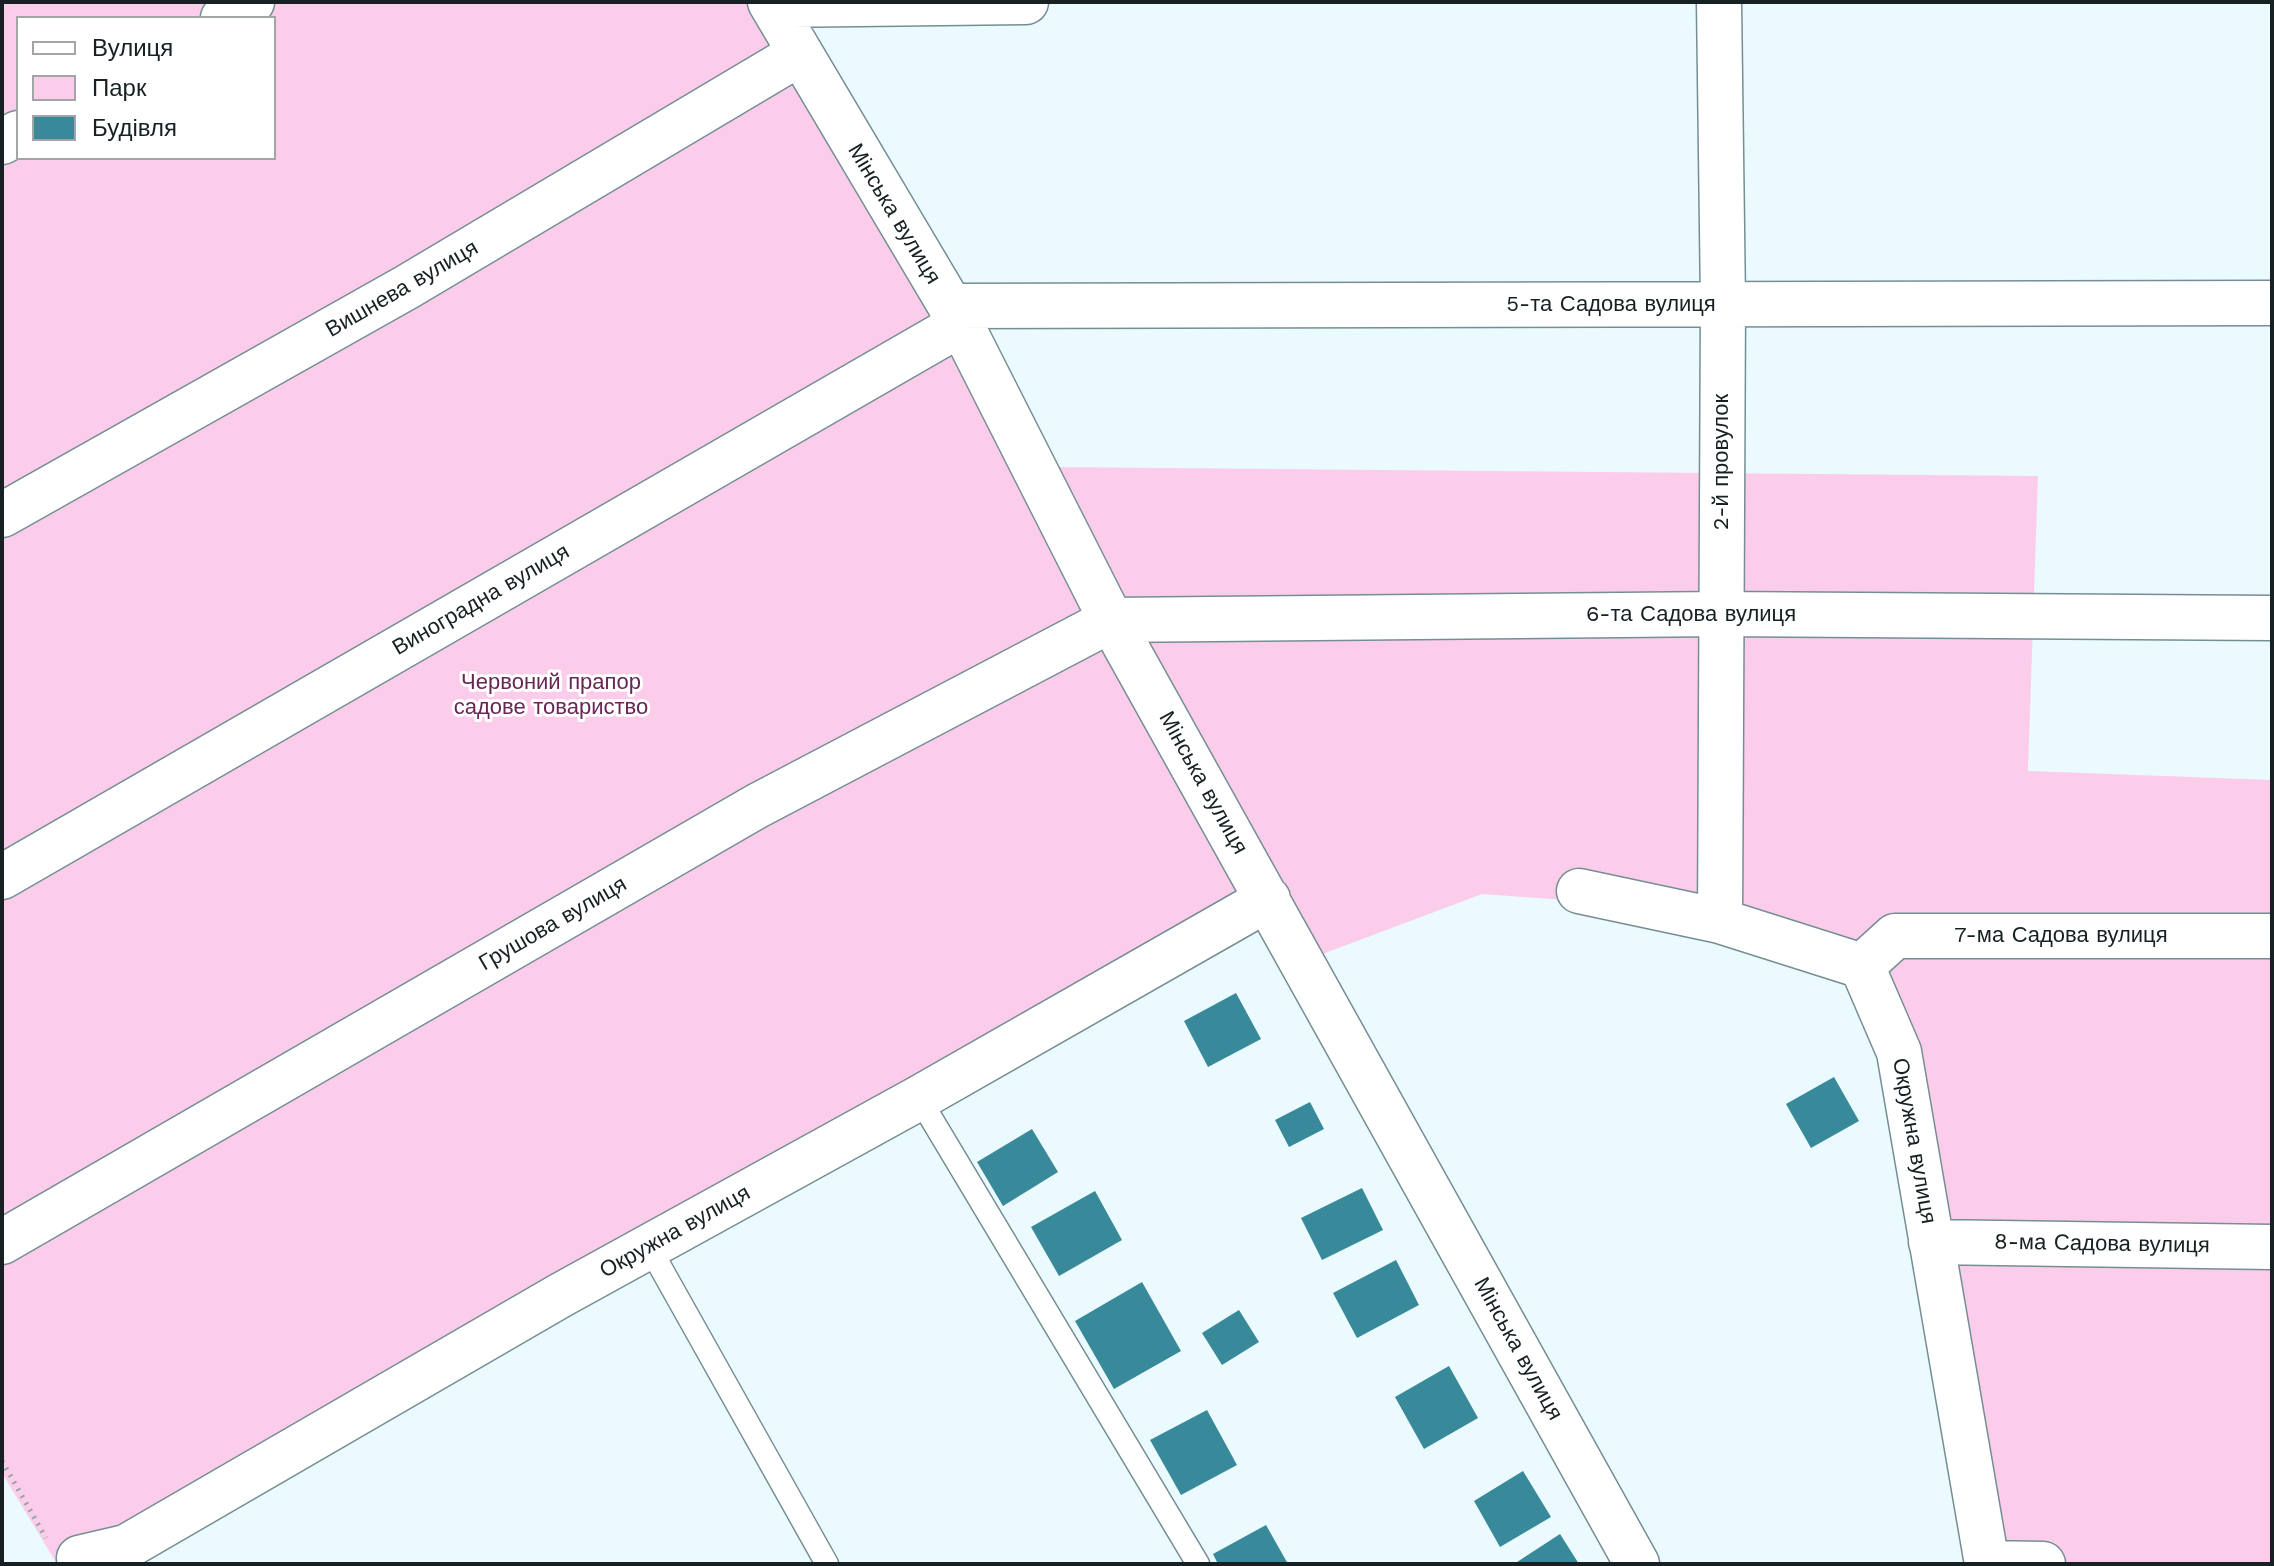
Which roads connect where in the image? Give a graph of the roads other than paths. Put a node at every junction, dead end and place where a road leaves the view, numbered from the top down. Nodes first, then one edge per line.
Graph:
1 (252, 2) edge
2 (1026, 2) edge
3 (1719, 2) edge
4 (771, 4) edge
5 (227, 16) edge
6 (799, 54) junction
7 (2272, 303) edge
8 (1723, 304) junction
9 (955, 315) junction
10 (2, 515) edge
11 (1722, 614) junction
12 (2272, 618) edge
13 (1111, 620) junction
14 (2, 877) edge
15 (1579, 891) dead end
16 (1268, 899) junction
17 (1720, 921) junction
18 (2272, 936) edge
19 (1862, 966) junction
20 (919, 1098) junction
21 (2, 1242) edge
22 (1931, 1242) junction
23 (648, 1245) junction
24 (2272, 1247) edge
25 (79, 1558) road end
26 (827, 1564) edge
27 (1198, 1564) edge
28 (1637, 1564) edge
29 (1987, 1564) edge
30 (2043, 1564) edge

1 - 5 street
2 - 4 street
3 - 8 street, 2-й провулок
4 - 6 street, Мінська вулиця
6 - 9 street, Мінська вулиця
6 - 10 street, Вишнева вулиця
7 - 8 street, 5-та Садова вулиця
8 - 9 street, 5-та Садова вулиця
8 - 11 street, 2-й провулок
9 - 13 street, Мінська вулиця
9 - 14 street, Виноградна вулиця
11 - 12 street, 6-та Садова вулиця
11 - 13 street, 6-та Садова вулиця
11 - 17 street, 2-й провулок
13 - 16 street, Мінська вулиця
13 - 21 street, Грушова вулиця
15 - 17 street
16 - 20 street, Окружна вулиця
16 - 28 street, Мінська вулиця
17 - 19 street
18 - 19 street, 7-ма Садова вулиця
19 - 22 street, Окружна вулиця
20 - 23 street, Окружна вулиця
20 - 27 lane
22 - 24 street, 8-ма Садова вулиця
22 - 29 street, Окружна вулиця
23 - 25 street, Окружна вулиця
23 - 26 lane
29 - 30 street

